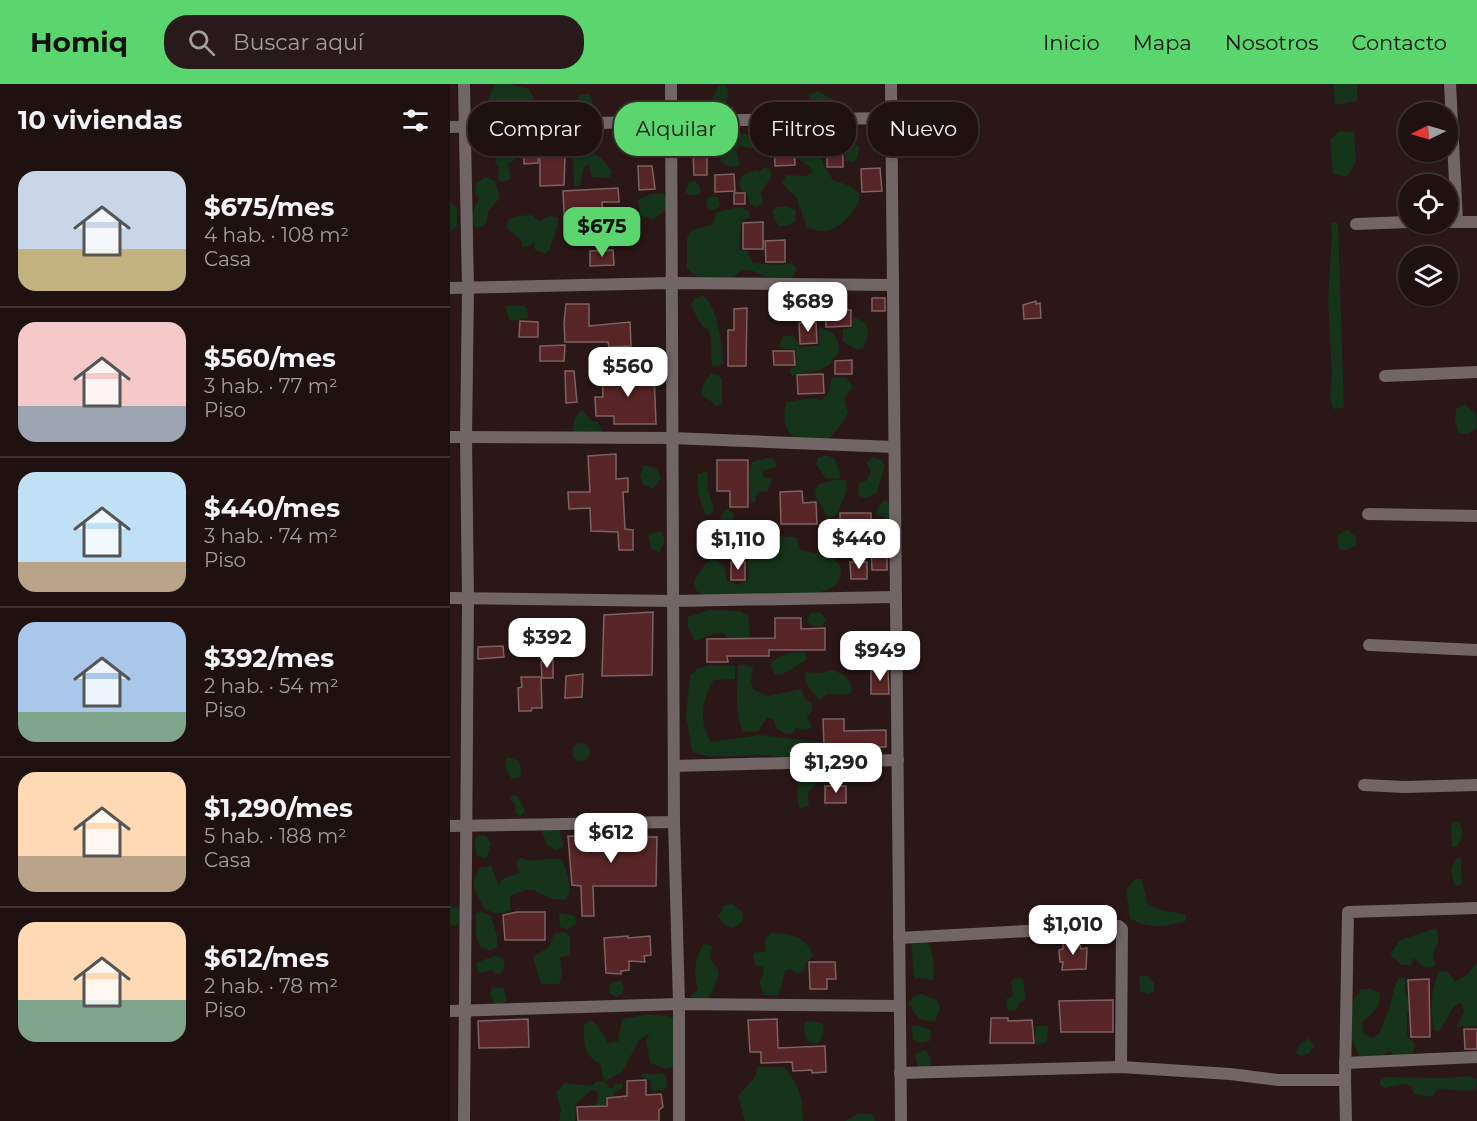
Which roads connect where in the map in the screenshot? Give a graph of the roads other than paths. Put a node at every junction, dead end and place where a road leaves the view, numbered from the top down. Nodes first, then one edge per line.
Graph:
1 (464, 84) edge
2 (671, 84) edge
3 (891, 84) edge
4 (1449, 84) edge
5 (671, 102) edge
6 (891, 102) edge
7 (868, 118) edge
8 (738, 120) edge
9 (614, 123) edge
10 (450, 127) edge
11 (464, 127) junction
12 (671, 156) edge
13 (891, 156) edge
14 (1451, 174) edge
15 (1458, 221) edge
16 (1398, 222) edge
17 (1477, 222) edge
18 (1356, 224) dead end
19 (671, 283) junction
20 (892, 285) junction
21 (450, 288) edge
22 (468, 289) junction
23 (1477, 372) edge
24 (1385, 376) dead end
25 (450, 437) edge
26 (466, 437) junction
27 (672, 438) junction
28 (894, 447) junction
29 (1368, 514) dead end
30 (1477, 516) edge
31 (894, 597) junction
32 (450, 598) edge
33 (468, 598) junction
34 (673, 600) junction
35 (1369, 645) dead end
36 (1477, 650) edge
37 (898, 760) junction
38 (674, 766) junction
39 (1364, 785) dead end
40 (1477, 785) edge
41 (674, 822) junction
42 (465, 825) junction
43 (450, 826) edge
44 (1477, 908) edge
45 (899, 938) junction
46 (679, 1004) junction
47 (900, 1006) junction
48 (450, 1011) edge
49 (464, 1011) junction
50 (1477, 1057) edge
51 (1345, 1063) junction
52 (1121, 1067) junction
53 (900, 1073) junction
54 (1345, 1080) junction
55 (464, 1121) edge
56 (679, 1121) edge
57 (901, 1121) edge
58 (1346, 1121) edge

1 - 11 street
2 - 5 street
3 - 6 street
4 - 14 street
7 - 8 street
9 - 11 street
10 - 11 street
11 - 22 street
12 - 19 street
13 - 20 street
15 - 17 street
16 - 18 street
19 - 20 street
19 - 22 street
19 - 27 street
20 - 28 street
21 - 22 street
22 - 26 street
23 - 24 street
25 - 26 street
26 - 27 street
26 - 33 street
27 - 28 street
27 - 34 street
28 - 31 street
29 - 30 street
31 - 34 street
31 - 37 street
32 - 33 street
33 - 34 street
33 - 42 street
34 - 38 street
35 - 36 street
37 - 38 street
37 - 45 street
38 - 41 street
39 - 40 street
41 - 42 street
41 - 46 street
42 - 43 street
42 - 49 street
44 - 51 street
45 - 47 street
45 - 52 street
46 - 47 street
46 - 49 street
46 - 56 street
47 - 53 street
48 - 49 street
49 - 55 street
50 - 51 street
51 - 54 street
52 - 53 street
52 - 54 street
53 - 57 street
54 - 58 street

